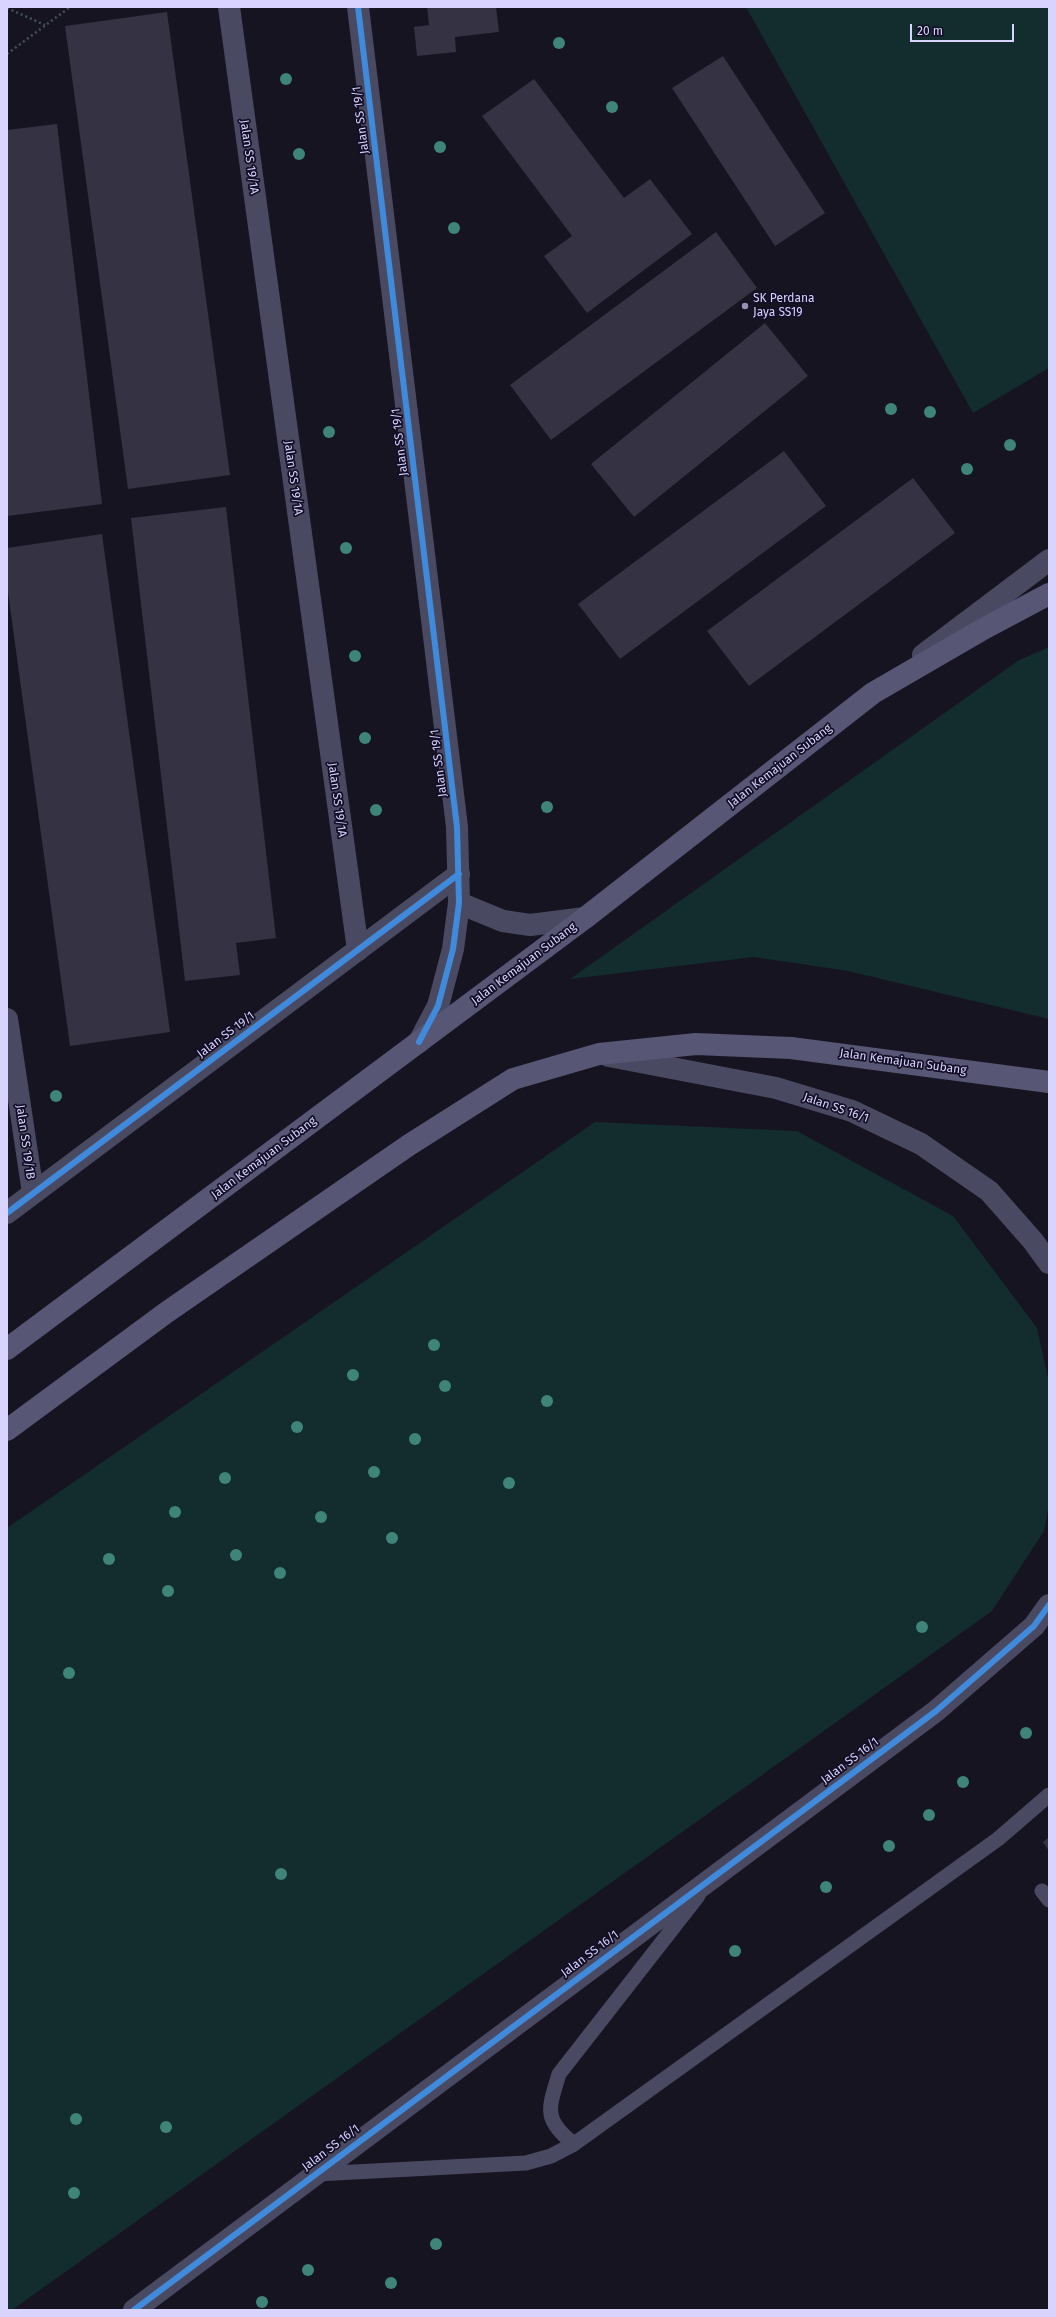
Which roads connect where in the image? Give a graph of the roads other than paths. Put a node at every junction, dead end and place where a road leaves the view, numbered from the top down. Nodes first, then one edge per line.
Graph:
1 (229, 7) edge
2 (358, 7) edge
3 (1049, 560) edge
4 (1049, 594) edge
5 (873, 694) junction
6 (459, 874) junction
7 (459, 904) junction
8 (585, 918) junction
9 (358, 950) junction
10 (7, 1019) edge
11 (419, 1042) junction
12 (599, 1054) junction
13 (1049, 1082) edge
14 (33, 1193) junction
15 (7, 1213) edge
16 (1049, 1263) edge
17 (7, 1349) edge
18 (7, 1430) edge
19 (1049, 1605) edge
20 (1049, 1795) edge
21 (715, 1875) junction
22 (574, 2144) junction
23 (315, 2174) junction
24 (134, 2310) edge

1 - 9 street, Jalan SS 19/1A
2 - 6 street, Jalan SS 19/1
3 - 5 street
4 - 5 main road, Jalan Kemajuan Subang
5 - 8 main road, Jalan Kemajuan Subang
6 - 7 street, Jalan SS 19/1
6 - 9 street, Jalan SS 19/1
7 - 8 street
7 - 11 street, Jalan SS 19/1
8 - 11 main road, Jalan Kemajuan Subang
9 - 14 street, Jalan SS 19/1
10 - 14 street, Jalan SS 19/1B
11 - 17 main road, Jalan Kemajuan Subang
12 - 13 main road, Jalan Kemajuan Subang
12 - 16 street, Jalan SS 16/1
12 - 18 main road, Jalan Kemajuan Subang
14 - 15 street, Jalan SS 19/1
19 - 21 street, Jalan SS 16/1
20 - 22 lane
21 - 22 lane
21 - 23 street, Jalan SS 16/1
22 - 23 lane
23 - 24 street, Jalan SS 16/1

